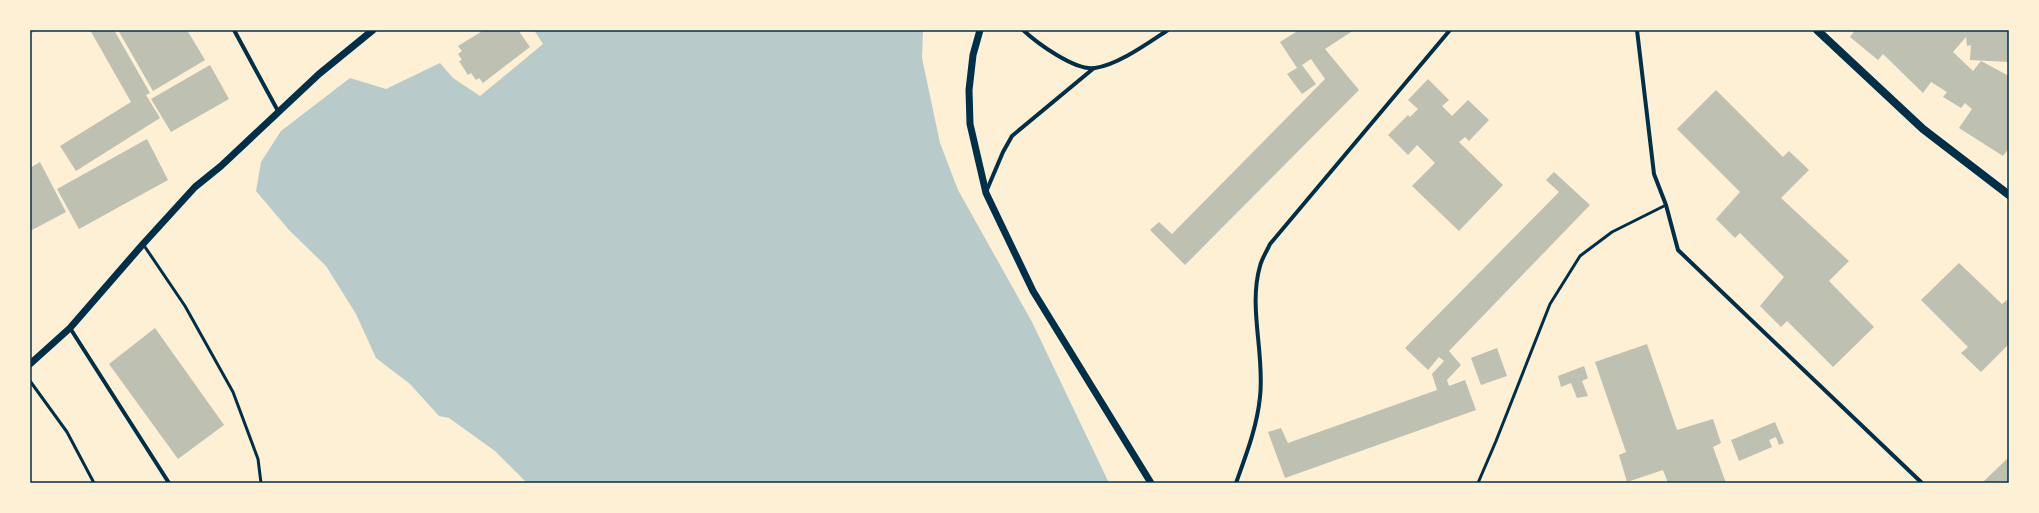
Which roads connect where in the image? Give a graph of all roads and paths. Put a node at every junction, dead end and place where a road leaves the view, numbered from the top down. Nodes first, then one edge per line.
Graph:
1 (234, 30) edge
2 (373, 30) edge
3 (980, 30) edge
4 (1023, 30) edge
5 (1168, 30) edge
6 (1450, 30) edge
7 (1637, 30) edge
8 (1817, 30) edge
9 (1094, 68) junction
10 (278, 111) junction
11 (986, 193) junction
12 (2009, 195) edge
13 (1666, 206) junction
14 (143, 244) junction
15 (70, 328) junction
16 (30, 364) edge
17 (30, 381) edge
18 (94, 483) edge
19 (169, 483) edge
20 (261, 483) edge
21 (1151, 483) edge
22 (1236, 483) edge
23 (1478, 483) edge
24 (1922, 483) edge

1 - 10 street
2 - 10 street
3 - 11 street
4 - 9 street
5 - 9 street
6 - 22 street
7 - 13 street
8 - 12 main road
9 - 11 street
10 - 14 street
11 - 21 street
13 - 23 lane
13 - 24 street
14 - 15 street
14 - 20 lane
15 - 16 street
15 - 19 street
17 - 18 lane

